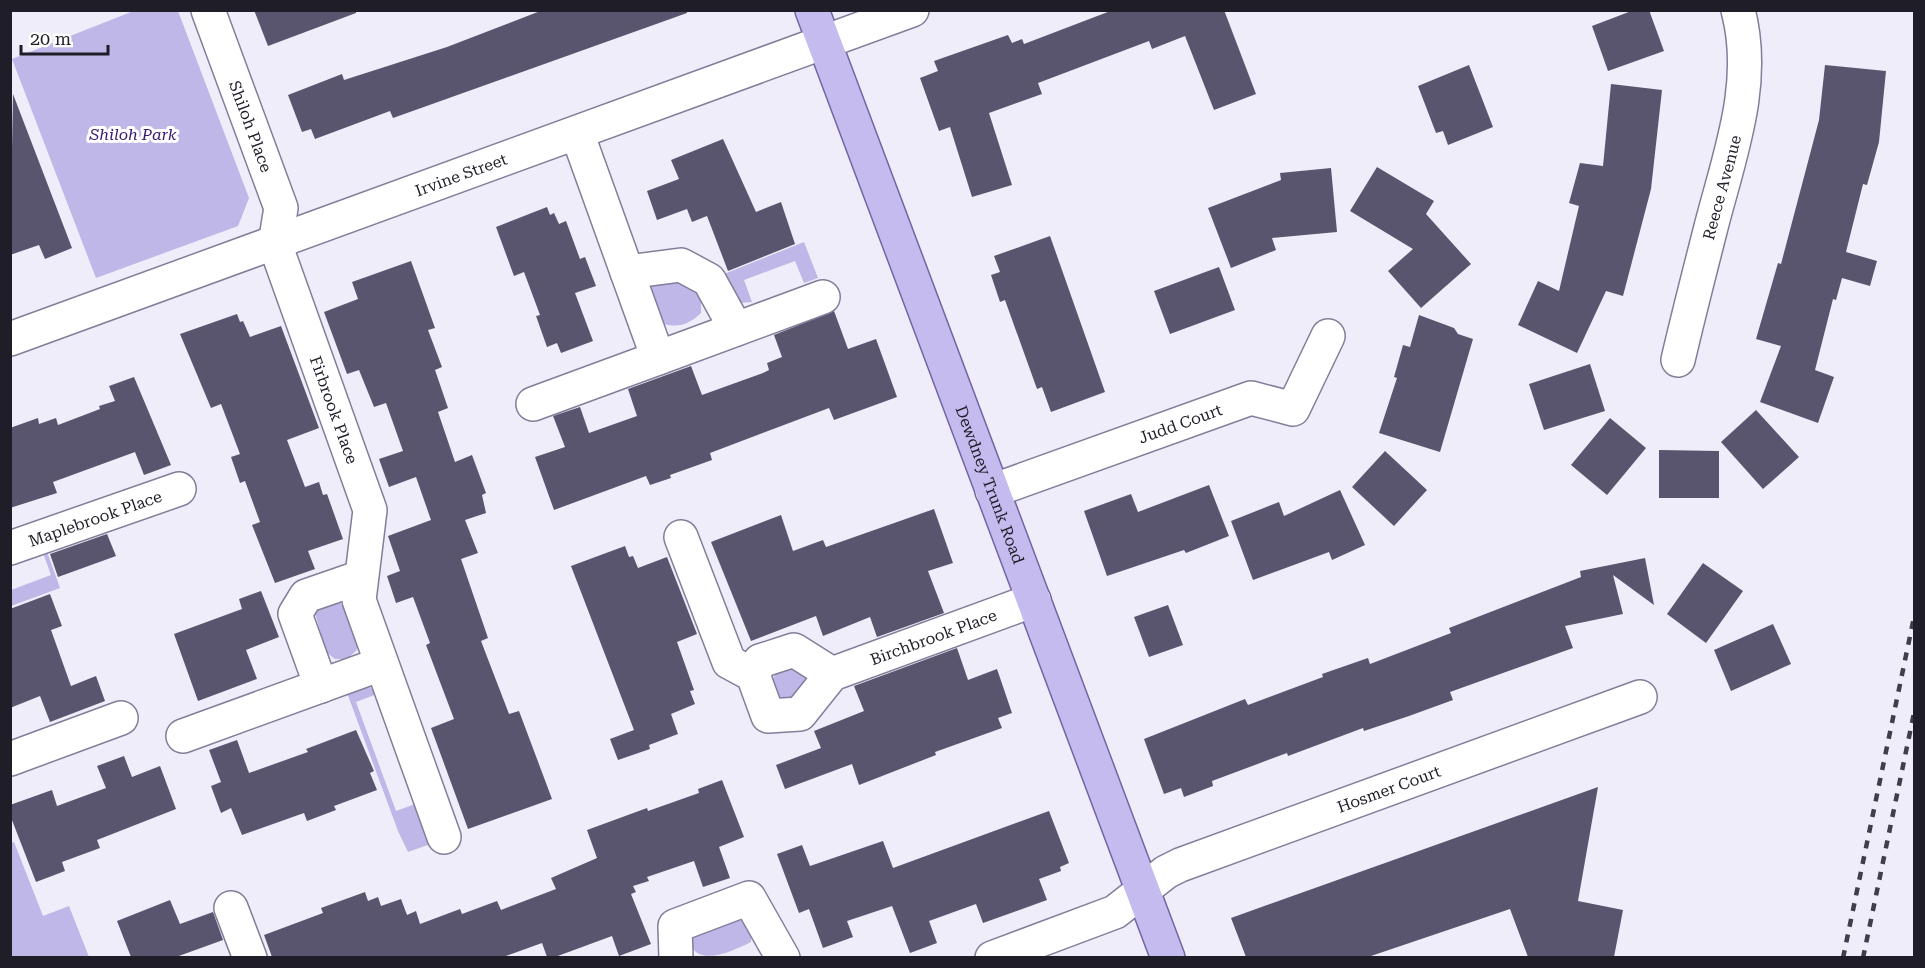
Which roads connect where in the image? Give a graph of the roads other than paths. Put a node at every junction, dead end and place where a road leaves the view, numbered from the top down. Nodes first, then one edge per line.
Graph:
1 (208, 10) edge
2 (812, 10) edge
3 (912, 10) edge
4 (1738, 10) edge
5 (825, 43) junction
6 (577, 134) junction
7 (275, 244) junction
8 (627, 273) junction
9 (823, 297) dead end
10 (736, 329) junction
11 (1328, 336) dead end
12 (10, 339) edge
13 (658, 358) junction
14 (1678, 360) dead end
15 (533, 404) dead end
16 (179, 489) dead end
17 (992, 491) junction
18 (681, 537) dead end
19 (10, 548) edge
20 (361, 577) junction
21 (1034, 600) junction
22 (381, 664) junction
23 (832, 674) junction
24 (753, 675) junction
25 (321, 686) junction
26 (1640, 697) dead end
27 (121, 718) dead end
28 (183, 736) dead end
29 (10, 759) edge
30 (444, 837) dead end
31 (1142, 890) junction
32 (231, 908) dead end
33 (784, 956) edge
34 (250, 957) edge
35 (676, 957) edge
36 (992, 957) edge
37 (1168, 957) edge

1 - 7 street, Shiloh Place
2 - 5 main road, Dewdney Trunk Road
3 - 5 street, Irvine Street
4 - 14 street, Reece Avenue
5 - 6 street, Irvine Street
5 - 17 main road, Dewdney Trunk Road
6 - 7 street, Irvine Street
6 - 8 street
7 - 12 street, Irvine Street
7 - 20 street, Firbrook Place
8 - 10 street
8 - 13 street
9 - 10 street
10 - 13 street
11 - 17 street, Judd Court
13 - 15 street
16 - 19 street, Maplebrook Place
17 - 21 main road, Dewdney Trunk Road
18 - 24 street
20 - 22 street, Firbrook Place
20 - 25 street
21 - 23 street, Birchbrook Place
21 - 31 main road, Dewdney Trunk Road
22 - 25 street
22 - 30 street, Firbrook Place
23 - 24 street
23 - 24 street
25 - 28 street
26 - 31 street, Hosmer Court
27 - 29 street
31 - 36 street, Hosmer Court
31 - 37 main road, Dewdney Trunk Road
32 - 34 street
33 - 35 street

